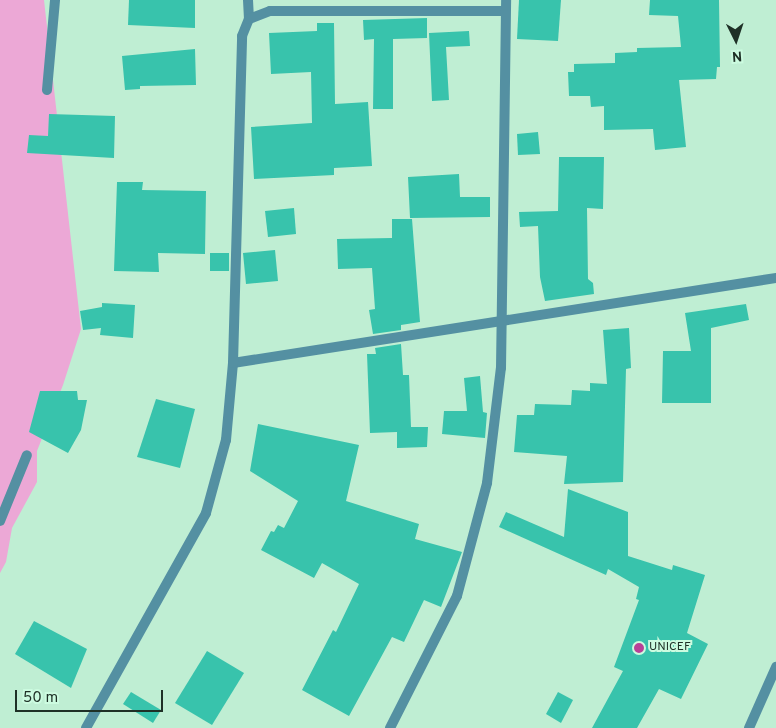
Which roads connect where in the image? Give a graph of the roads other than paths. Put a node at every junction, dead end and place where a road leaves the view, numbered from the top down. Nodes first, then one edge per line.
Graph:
1 (55, 0) edge
2 (248, 0) edge
3 (506, 5) edge
4 (249, 19) junction
5 (47, 90) dead end
6 (776, 278) edge
7 (501, 321) junction
8 (234, 363) junction
9 (26, 454) dead end
10 (0, 521) edge
11 (776, 666) edge
12 (86, 728) edge
13 (390, 728) edge
14 (749, 728) edge

1 - 5 street
2 - 4 street
3 - 4 street
3 - 7 street
4 - 8 street
6 - 7 street
7 - 8 street
7 - 13 street
8 - 12 street
9 - 10 street
11 - 14 street

